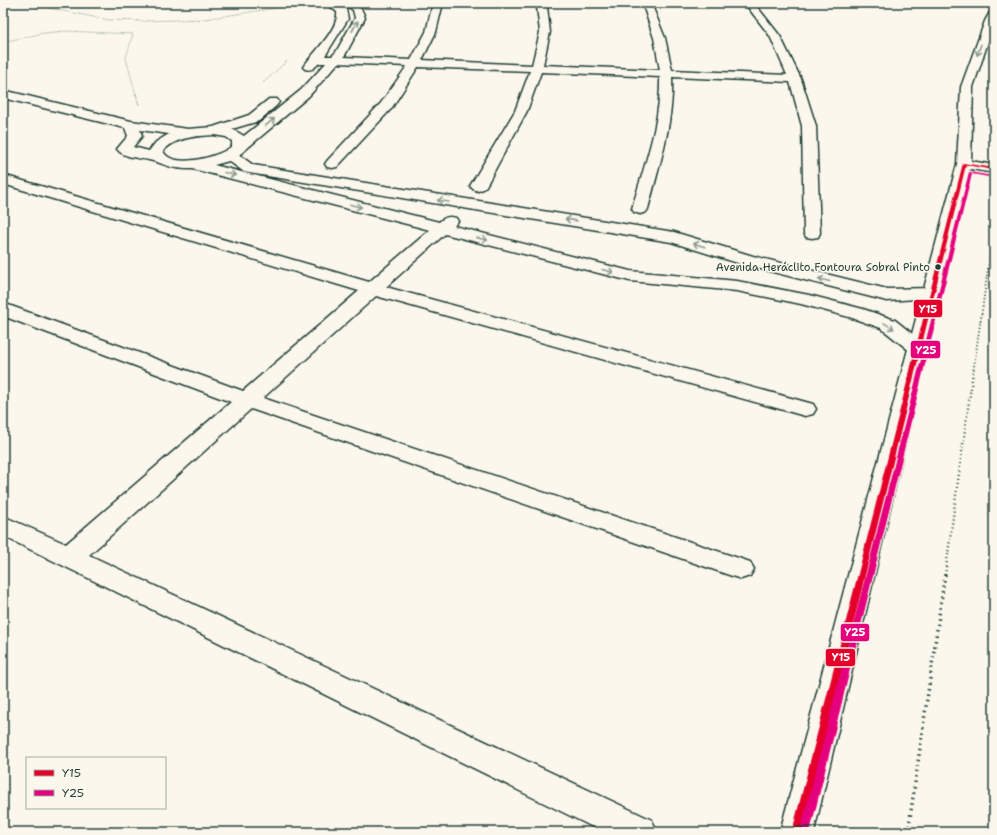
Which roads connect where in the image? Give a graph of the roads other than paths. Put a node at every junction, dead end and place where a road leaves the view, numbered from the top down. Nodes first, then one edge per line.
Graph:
1 (331, 3) edge
2 (348, 3) edge
3 (648, 4) dead end
4 (752, 6) dead end
5 (437, 7) dead end
6 (542, 7) dead end
7 (993, 19) edge
8 (316, 59) junction
9 (335, 60) junction
10 (415, 63) junction
11 (537, 68) junction
12 (666, 74) junction
13 (299, 77) dead end
14 (795, 79) junction
15 (3, 94) edge
16 (280, 96) dead end
17 (131, 125) junction
18 (214, 131) junction
19 (188, 133) junction
20 (235, 151) junction
21 (160, 158) junction
22 (192, 164) junction
23 (332, 164) dead end
24 (964, 164) junction
25 (994, 170) edge
26 (3, 180) edge
27 (478, 186) dead end
28 (470, 205) junction
29 (640, 208) dead end
30 (442, 228) junction
31 (812, 233) dead end
32 (746, 260) junction
33 (737, 286) junction
34 (372, 289) junction
35 (931, 293) junction
36 (3, 309) edge
37 (918, 348) junction
38 (246, 400) junction
39 (805, 409) dead end
40 (3, 525) edge
41 (69, 557) junction
42 (741, 569) dead end
43 (640, 832) edge
44 (797, 832) edge

1 - 8 street
9 -> 2 street
3 - 12 street
4 - 14 street
5 - 10 street
6 - 11 street
7 -> 24 street
8 - 9 street
8 - 13 street
9 - 10 street
20 -> 9 street
10 - 11 street
10 - 23 street
11 - 12 street
11 - 27 street
12 - 14 street
12 - 29 street
14 - 31 street
15 - 17 street
16 - 18 street
17 - 19 street
17 - 21 street
18 - 19 street
18 - 20 street
19 - 21 street
20 - 22 street
28 -> 20 street
21 - 22 street
22 -> 30 street
24 - 25 street
24 - 35 street
26 - 34 street
28 - 30 street
32 -> 28 street
30 -> 33 street
30 - 34 street
32 - 33 street
35 -> 32 street
33 -> 37 street
34 - 38 street
34 - 39 street
35 - 37 street
36 - 38 street
37 - 44 street
38 - 41 street
38 - 42 street
40 - 41 street
41 - 43 street

